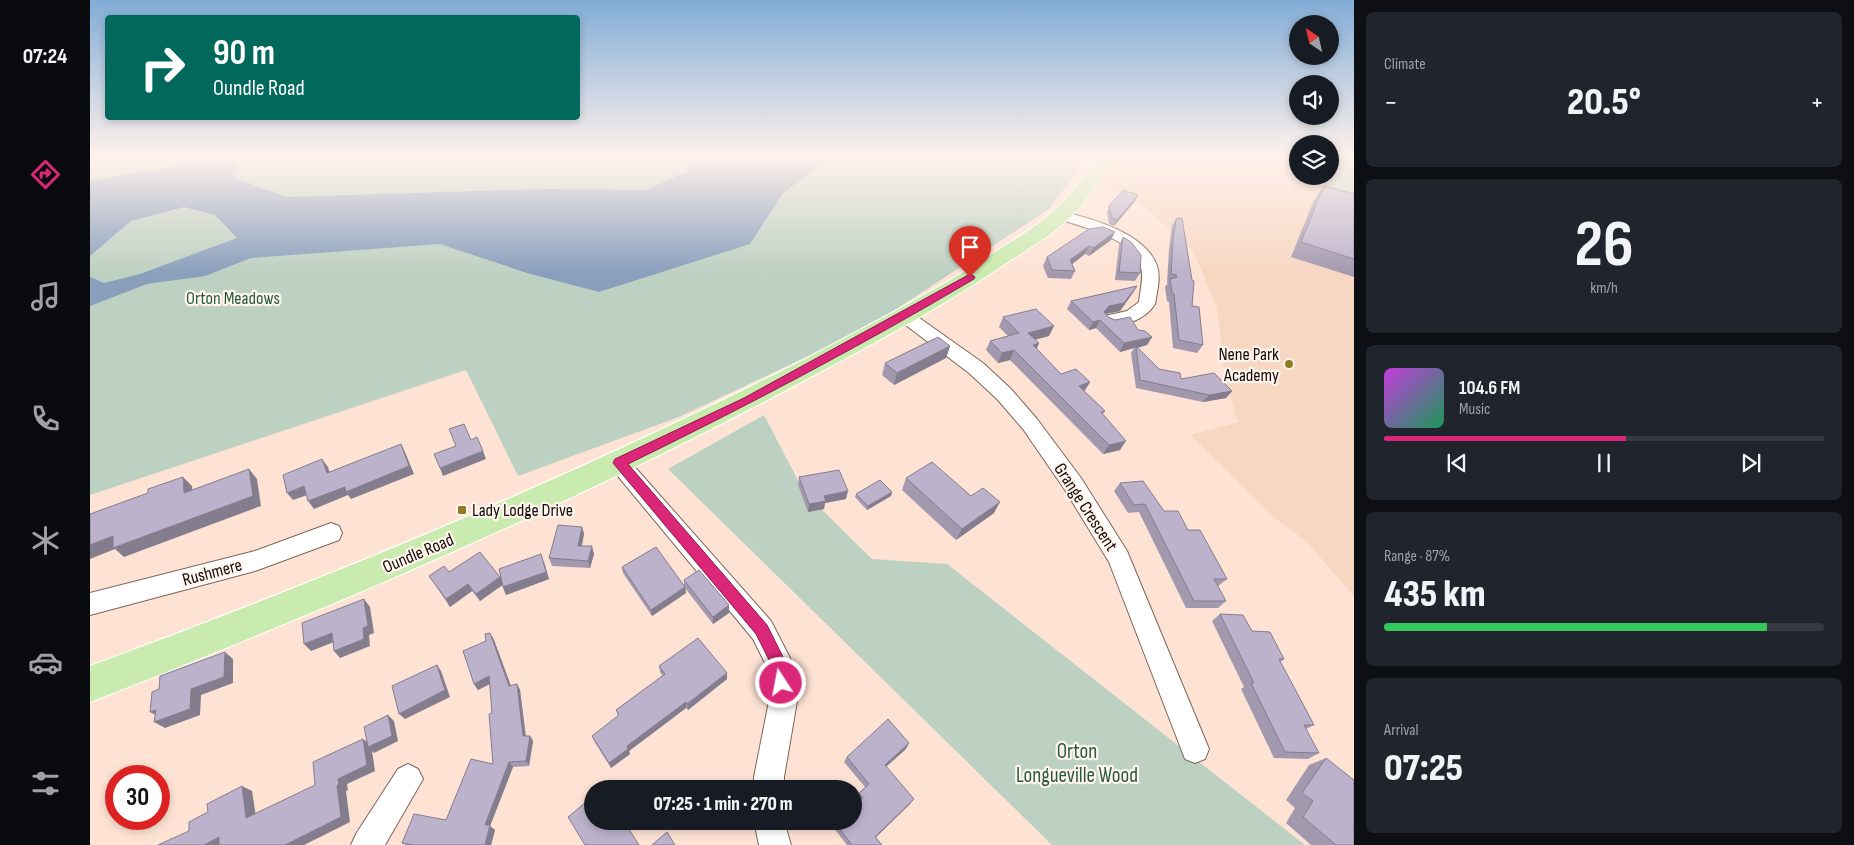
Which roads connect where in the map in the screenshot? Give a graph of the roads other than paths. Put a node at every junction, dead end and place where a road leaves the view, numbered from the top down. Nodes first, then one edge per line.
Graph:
1 (1079, 194) edge
2 (1060, 215) junction
3 (905, 316) junction
4 (1132, 316) junction
5 (1111, 320) edge
6 (1141, 333) edge
7 (619, 463) junction
8 (330, 532) dead end
9 (90, 604) edge
10 (90, 684) edge
11 (1195, 749) dead end
12 (408, 779) dead end
13 (769, 780) edge
14 (771, 830) edge
15 (367, 845) edge
16 (775, 845) edge

1 - 2 main road, Oundle Road
2 - 3 main road, Oundle Road
2 - 4 street
3 - 7 main road, Oundle Road
3 - 11 street, Grange Crescent
4 - 5 street
4 - 6 street
7 - 10 main road, Oundle Road
7 - 13 street
8 - 9 street, Rushmere
12 - 15 street
14 - 16 street

